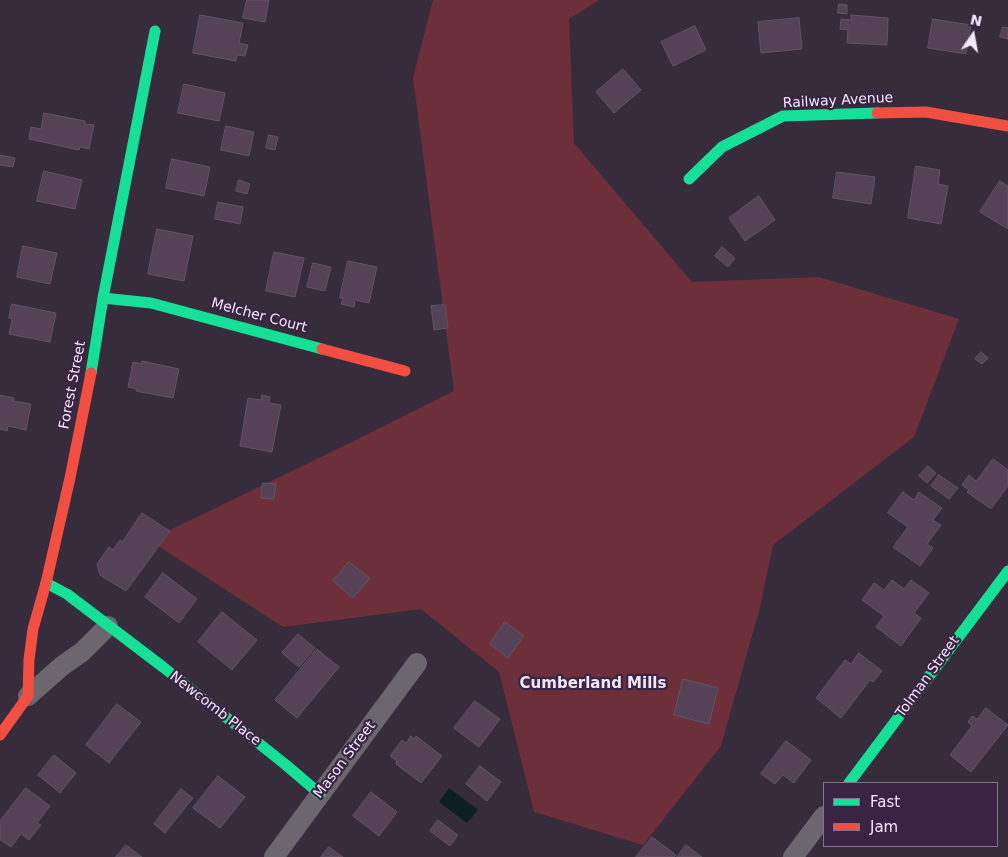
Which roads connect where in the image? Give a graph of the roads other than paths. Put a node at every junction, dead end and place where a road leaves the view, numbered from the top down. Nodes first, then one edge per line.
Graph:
1 (155, 31) dead end
2 (1008, 126) edge
3 (689, 179) dead end
4 (103, 298) junction
5 (405, 371) dead end
6 (1008, 571) edge
7 (46, 583) junction
8 (108, 626) junction
9 (417, 663) dead end
10 (28, 696) junction
11 (0, 735) edge
12 (850, 782) edge
13 (320, 794) junction
14 (823, 817) edge
15 (274, 857) edge
16 (793, 857) edge

1 - 4 street, Forest Street
2 - 3 street, Railway Avenue
4 - 5 street, Melcher Court
4 - 7 street, Forest Street
6 - 12 street, Tolman Street
7 - 8 street, Newcomb Place
7 - 10 street, Forest Street
8 - 10 street
8 - 13 street, Newcomb Place
9 - 13 street, Mason Street
10 - 11 street
13 - 15 street, Mason Street
14 - 16 street

